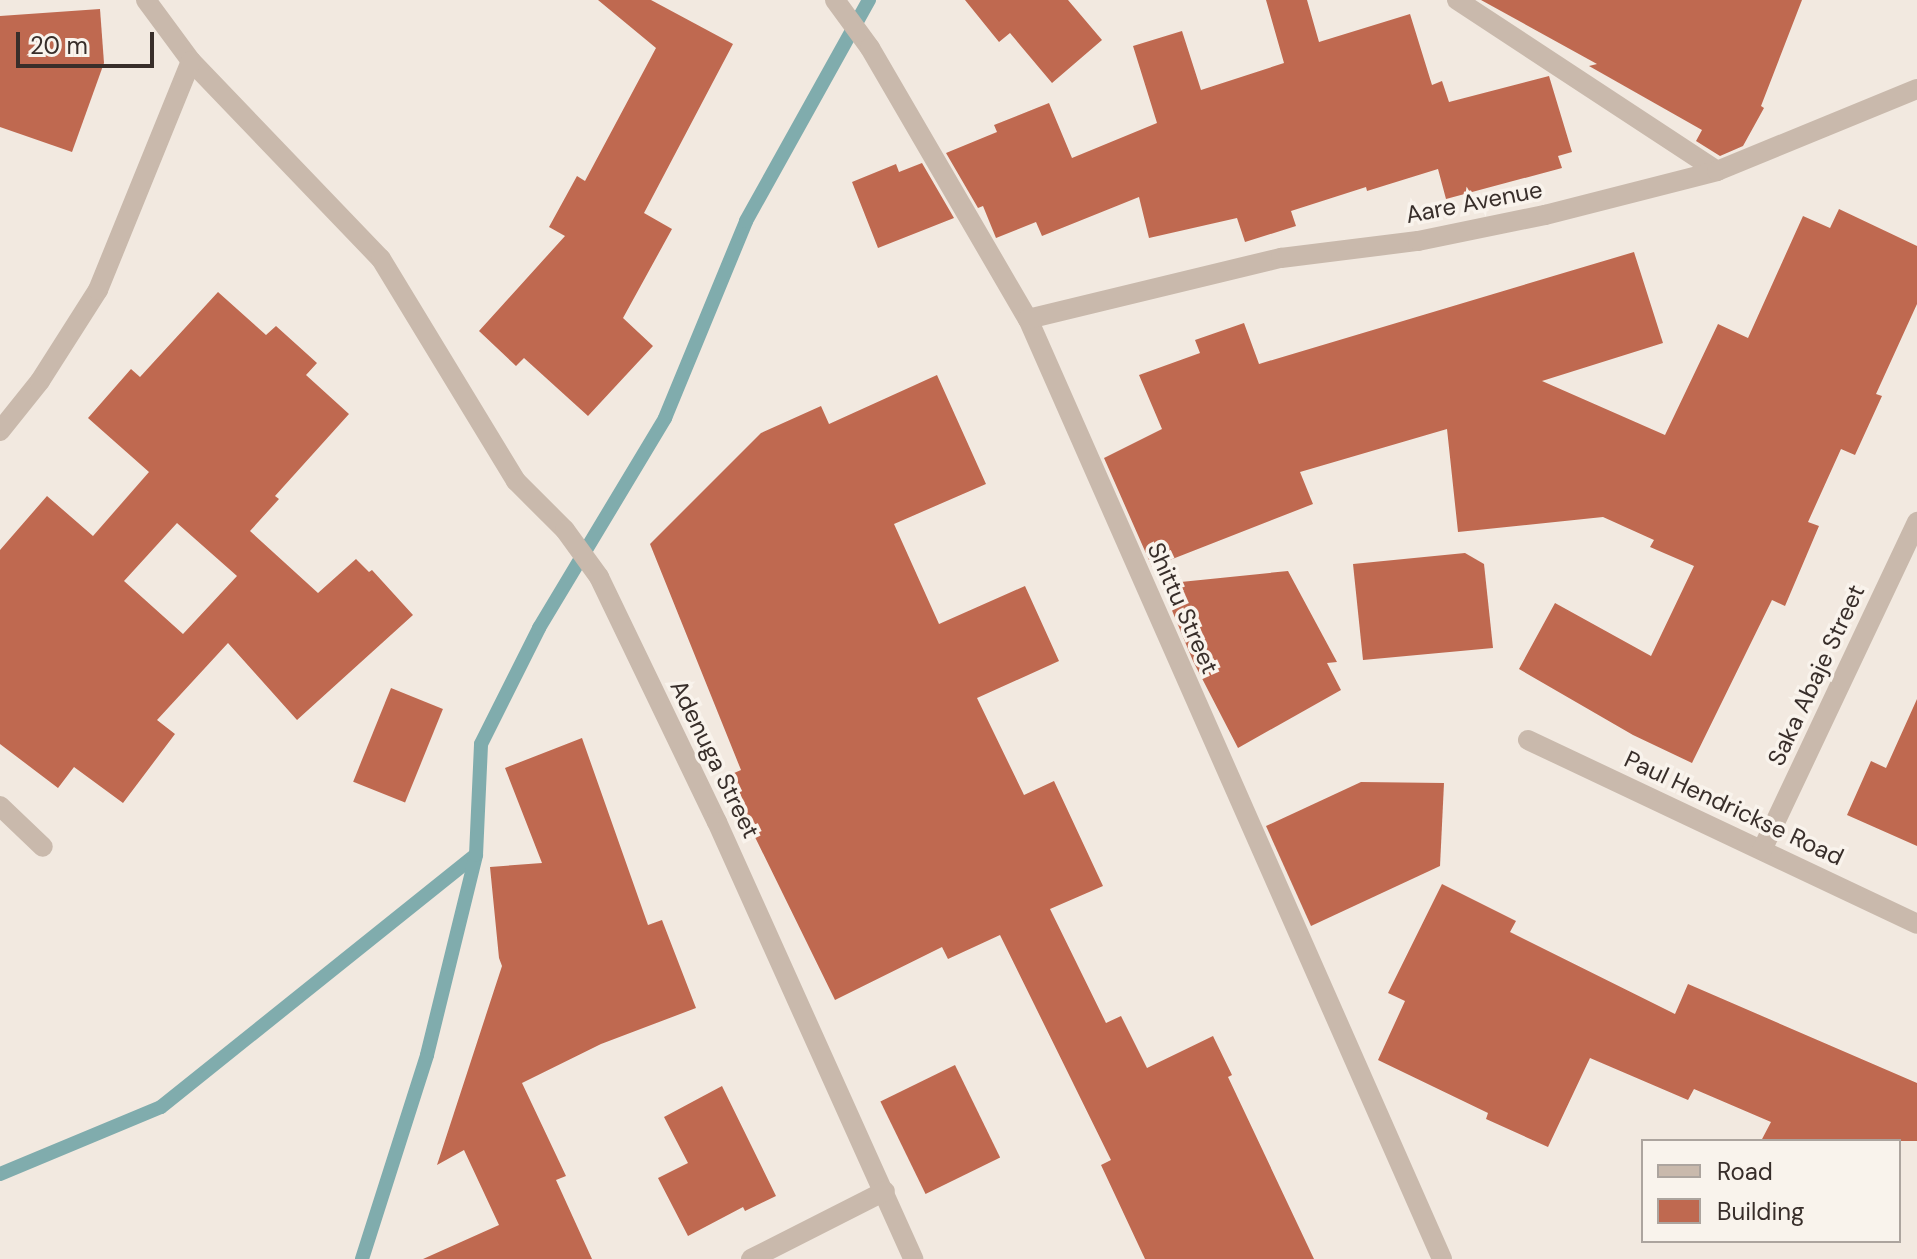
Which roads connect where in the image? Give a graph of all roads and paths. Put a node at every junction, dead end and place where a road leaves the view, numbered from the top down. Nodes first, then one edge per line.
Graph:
1 (146, 0) edge
2 (835, 0) edge
3 (1457, 0) edge
4 (191, 61) junction
5 (1917, 89) edge
6 (1717, 171) junction
7 (1028, 319) junction
8 (0, 431) edge
9 (1917, 522) edge
10 (1528, 740) dead end
11 (0, 806) edge
12 (43, 847) dead end
13 (1762, 850) junction
14 (1917, 924) edge
15 (885, 1191) junction
16 (751, 1259) edge
17 (913, 1259) edge
18 (1442, 1259) edge

1 - 4 street, Adenuga Street
2 - 7 street, Shittu Street
3 - 6 street
4 - 8 street
4 - 15 street, Adenuga Street
5 - 6 street, Aare Avenue
6 - 7 street, Aare Avenue
7 - 18 street, Shittu Street
9 - 13 street, Saka Abaje Street
10 - 13 street, Paul Hendrickse Road
11 - 12 street
13 - 14 street, Paul Hendrickse Road
15 - 16 street
15 - 17 street, Adenuga Street

